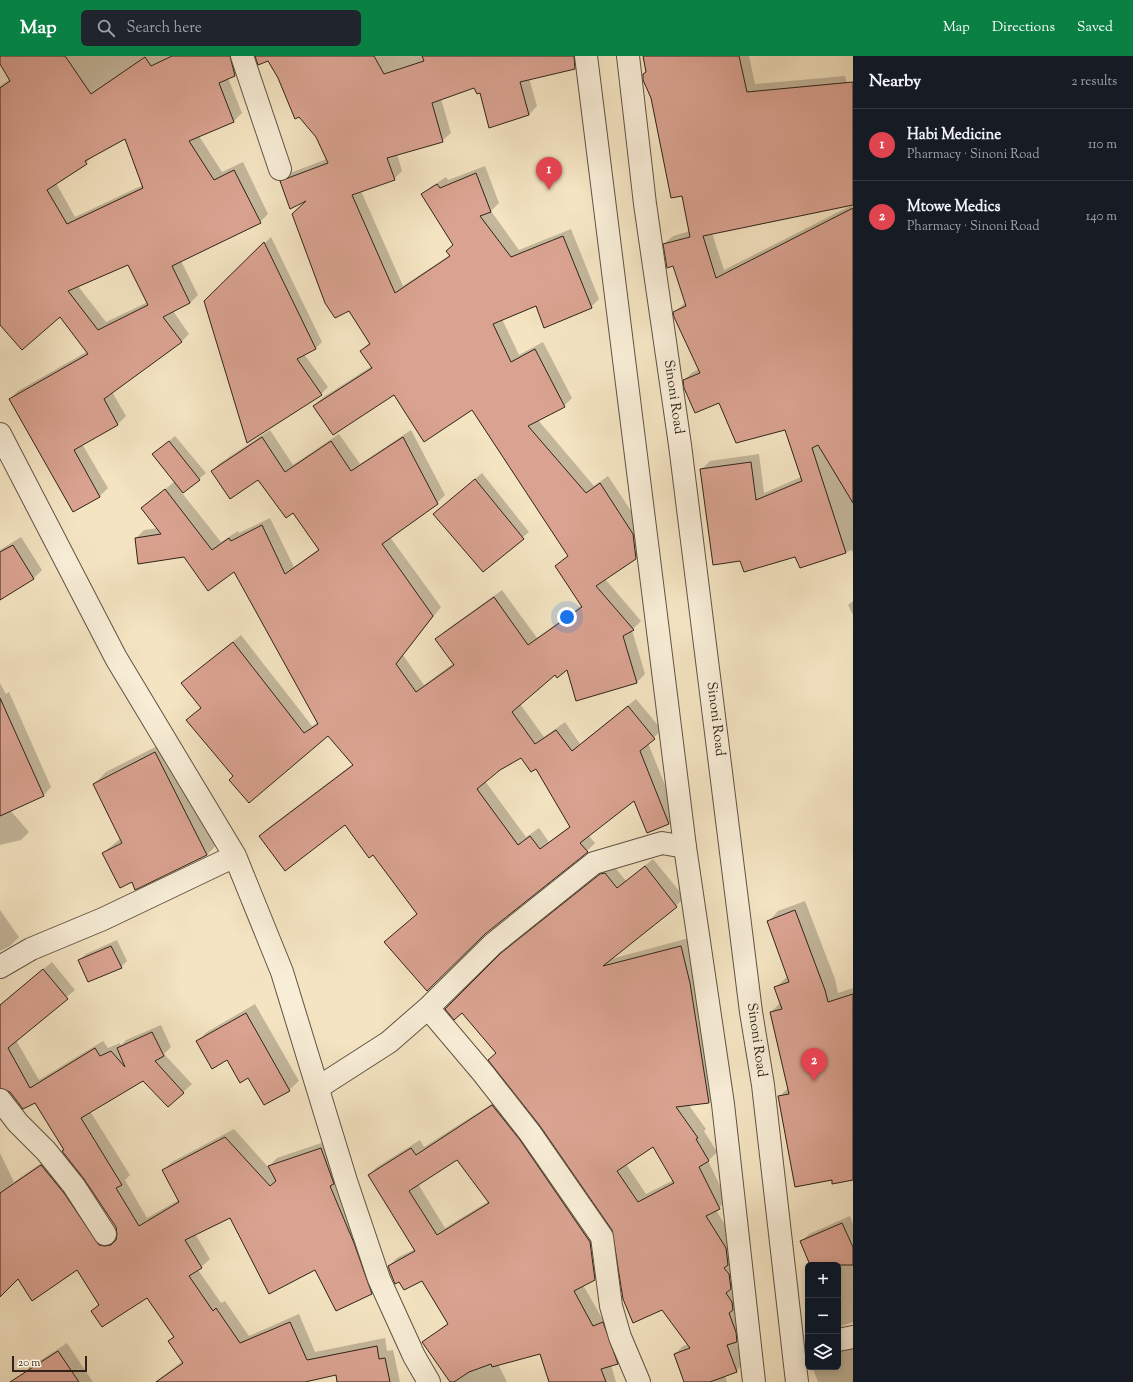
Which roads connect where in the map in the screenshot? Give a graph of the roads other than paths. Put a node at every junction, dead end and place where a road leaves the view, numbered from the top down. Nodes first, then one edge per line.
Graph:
1 (242, 56) edge
2 (586, 56) edge
3 (628, 56) edge
4 (280, 169) dead end
5 (0, 434) edge
6 (685, 847) junction
7 (235, 856) junction
8 (0, 967) edge
9 (428, 1008) junction
10 (319, 1087) junction
11 (0, 1100) edge
12 (105, 1234) dead end
13 (853, 1337) edge
14 (841, 1339) edge
15 (801, 1349) edge
16 (429, 1382) edge
17 (640, 1382) edge
18 (754, 1382) edge
19 (797, 1382) edge

1 - 4 street
2 - 6 street
3 - 15 street, Sinoni Road
5 - 7 street
6 - 9 street
6 - 18 street
7 - 8 street
7 - 10 street
9 - 10 street
9 - 17 street
10 - 16 street
11 - 12 street
13 - 14 street
15 - 19 street, Sinoni Road

